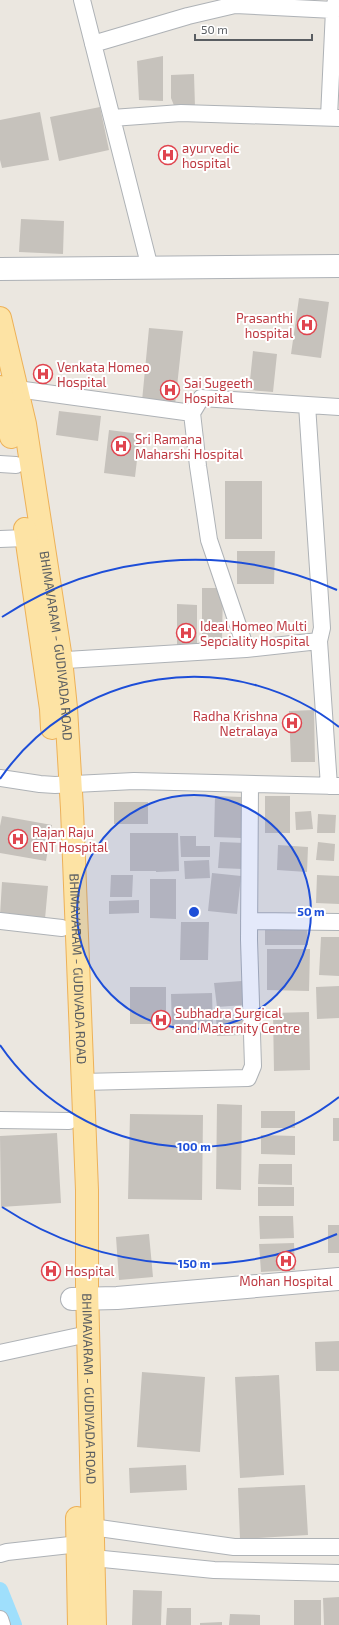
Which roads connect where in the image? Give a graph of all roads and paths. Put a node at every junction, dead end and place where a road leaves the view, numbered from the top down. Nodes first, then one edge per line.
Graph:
1 (82, 0) edge
2 (229, 3) edge
3 (335, 5) edge
4 (93, 44) junction
5 (334, 117) edge
6 (112, 118) junction
7 (339, 266) edge
8 (150, 268) junction
9 (0, 270) edge
10 (0, 318) edge
11 (6, 388) edge
12 (307, 405) junction
13 (339, 407) edge
14 (192, 413) junction
15 (8, 465) edge
16 (26, 538) junction
17 (0, 539) edge
18 (320, 641) junction
19 (246, 649) junction
20 (53, 660) junction
21 (0, 778) edge
22 (250, 784) junction
23 (63, 785) junction
24 (334, 786) edge
25 (0, 921) edge
26 (249, 921) junction
27 (339, 922) edge
28 (62, 928) junction
29 (82, 1082) junction
30 (0, 1120) edge
31 (69, 1121) junction
32 (339, 1279) edge
33 (80, 1299) junction
34 (80, 1335) junction
35 (0, 1353) edge
36 (87, 1546) junction
37 (339, 1547) edge
38 (4, 1553) edge
39 (339, 1573) edge
40 (0, 1619) edge
41 (2, 1625) edge
42 (79, 1625) edge
43 (95, 1625) edge

1 - 4 street
2 - 3 street
2 - 4 street
3 - 5 street
4 - 6 street
5 - 6 street
6 - 8 street
7 - 8 street
8 - 9 street
10 - 11 main road, BHIMAVARAM - GUDIVADA ROAD
11 - 14 street
11 - 15 main road, BHIMAVARAM - GUDIVADA ROAD
11 - 20 main road, BHIMAVARAM - GUDIVADA ROAD
12 - 13 street
12 - 14 street
12 - 18 street
14 - 19 street
15 - 16 main road, BHIMAVARAM - GUDIVADA ROAD
16 - 17 street
16 - 20 main road, BHIMAVARAM - GUDIVADA ROAD
18 - 19 street
18 - 24 street
19 - 20 street
20 - 23 main road, BHIMAVARAM - GUDIVADA ROAD
21 - 23 street
22 - 23 street
22 - 24 street
22 - 26 street
23 - 28 main road, BHIMAVARAM - GUDIVADA ROAD
23 - 29 main road, BHIMAVARAM - GUDIVADA ROAD
25 - 28 street
26 - 27 street
26 - 29 street
28 - 31 main road, BHIMAVARAM - GUDIVADA ROAD
29 - 33 main road, BHIMAVARAM - GUDIVADA ROAD
30 - 31 street
31 - 33 main road, BHIMAVARAM - GUDIVADA ROAD
32 - 33 street
33 - 34 main road, BHIMAVARAM - GUDIVADA ROAD
34 - 35 street
34 - 36 main road, BHIMAVARAM - GUDIVADA ROAD
36 - 37 street
36 - 38 street
36 - 39 street
36 - 42 main road, BHIMAVARAM - GUDIVADA ROAD
36 - 43 main road, BHIMAVARAM - GUDIVADA ROAD
40 - 41 street

